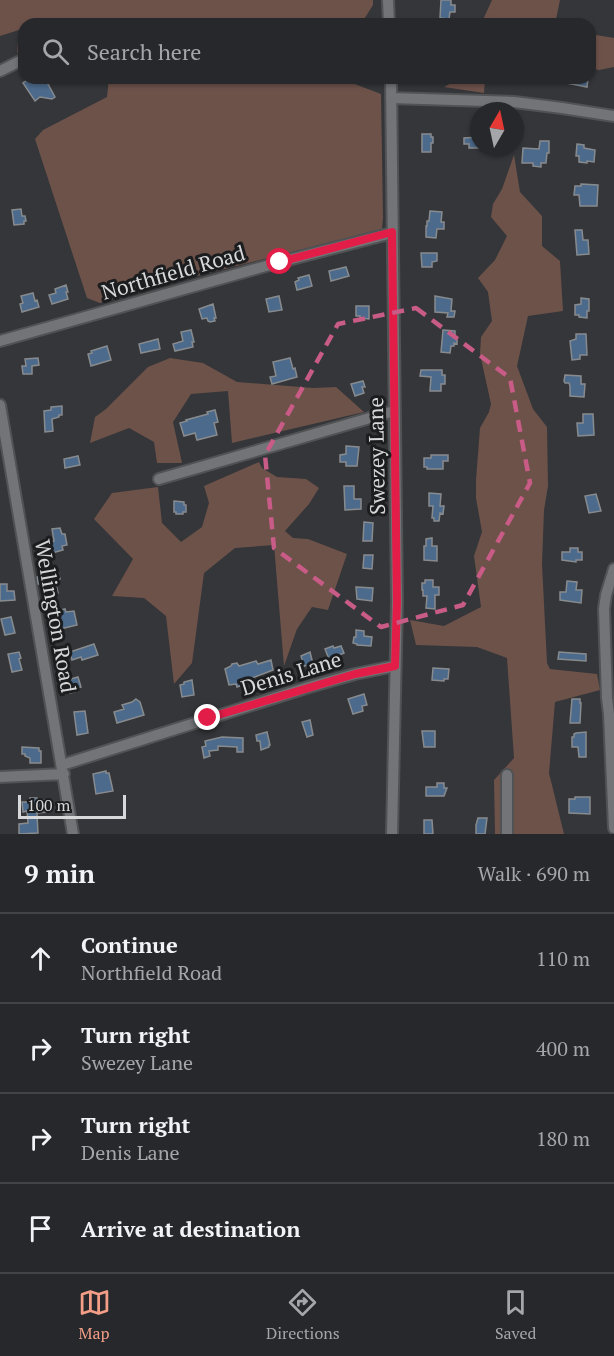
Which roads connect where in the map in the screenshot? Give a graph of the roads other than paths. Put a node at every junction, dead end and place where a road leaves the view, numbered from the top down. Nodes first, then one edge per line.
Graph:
1 (388, 0) edge
2 (389, 18) edge
3 (18, 62) edge
4 (0, 71) edge
5 (391, 84) edge
6 (392, 98) junction
7 (614, 116) edge
8 (392, 232) junction
9 (0, 341) edge
10 (0, 405) edge
11 (394, 411) junction
12 (159, 479) dead end
13 (614, 569) edge
14 (395, 666) junction
15 (63, 769) junction
16 (613, 772) edge
17 (507, 775) dead end
18 (0, 777) edge
19 (614, 828) edge
20 (73, 834) edge
21 (392, 834) edge
22 (507, 834) edge

1 - 2 street
3 - 4 street
5 - 6 street, Swezey Lane
6 - 7 street
6 - 8 street, Swezey Lane
8 - 9 street, Northfield Road
8 - 11 street, Swezey Lane
10 - 15 street, Wellington Road
11 - 12 street
11 - 14 street, Swezey Lane
13 - 16 street
14 - 15 street, Denis Lane
14 - 21 street, Swezey Lane
15 - 18 street, Denis Lane
15 - 20 street, Wellington Road
16 - 19 street
17 - 22 street

